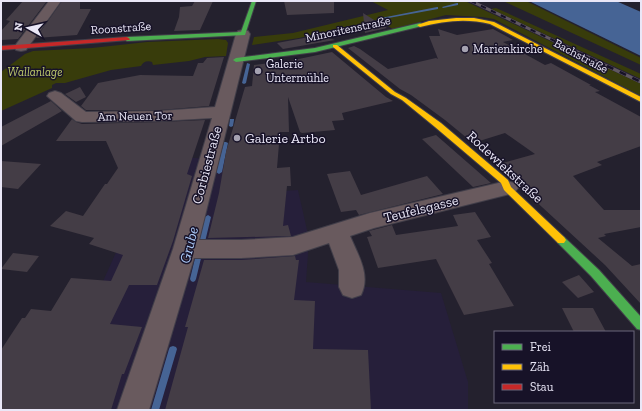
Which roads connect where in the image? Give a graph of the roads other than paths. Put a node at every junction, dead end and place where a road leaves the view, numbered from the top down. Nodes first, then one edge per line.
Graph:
1 (55, 1) edge
2 (254, 1) edge
3 (465, 18) joint
4 (243, 34) junction
5 (335, 46) junction
6 (20, 47) junction
7 (1, 48) edge
8 (236, 60) junction
9 (55, 96) dead end
10 (641, 100) edge
11 (221, 112) junction
12 (507, 188) junction
13 (337, 232) junction
14 (195, 249) junction
15 (352, 287) dead end
16 (641, 325) edge
17 (133, 410) edge

1 - 6 street
2 - 4 street
3 - 5 street, Minoritenstraße
3 - 10 street, Bachstraße
4 - 6 street, Roonstraße
4 - 8 street, Corbiestraße
5 - 8 street, Minoritenstraße
5 - 12 street, Rodewiekstraße
6 - 7 street, Roonstraße
8 - 11 street, Corbiestraße
9 - 11 street, Am Neuen Tor
11 - 14 street, Corbiestraße
12 - 13 street, Teufelsgasse
12 - 16 street, Rodewiekstraße
13 - 14 street, Teufelsgasse
13 - 15 street
14 - 17 street, Corbiestraße

